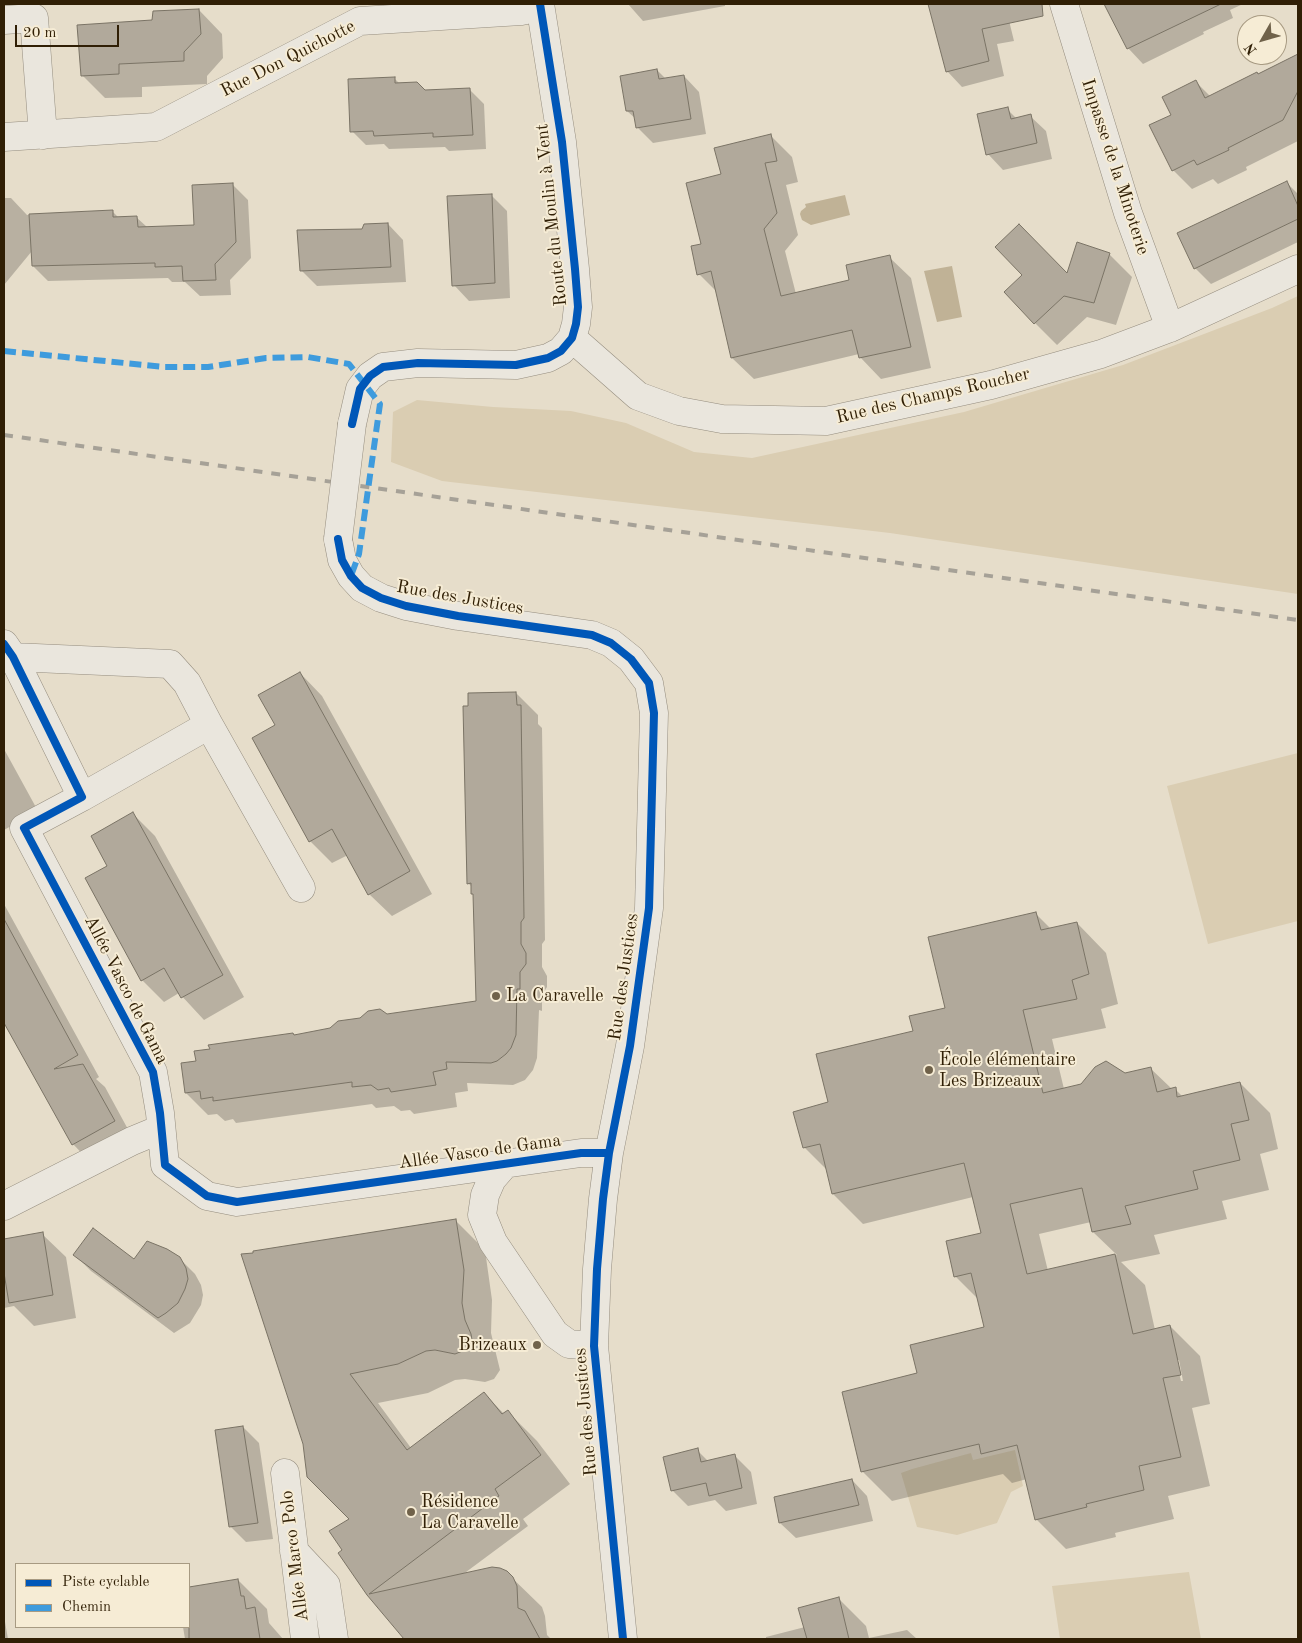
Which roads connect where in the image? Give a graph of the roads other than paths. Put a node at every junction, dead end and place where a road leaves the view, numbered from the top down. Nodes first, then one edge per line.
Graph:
1 (1064, 4) edge
2 (540, 6) edge
3 (4, 20) edge
4 (43, 136) junction
5 (4, 138) edge
6 (1298, 270) edge
7 (1170, 328) junction
8 (572, 338) junction
9 (8, 651) edge
10 (209, 725) junction
11 (82, 797) junction
12 (301, 888) dead end
13 (161, 1128) junction
14 (609, 1153) junction
15 (505, 1164) junction
16 (4, 1206) edge
17 (594, 1346) junction
18 (285, 1473) dead end
19 (294, 1551) junction
20 (305, 1639) edge
21 (334, 1639) edge
22 (623, 1639) edge

1 - 7 street, Impasse de la Minoterie
2 - 4 street, Rue Don Quichotte
2 - 8 street, Route du Moulin à Vent
3 - 4 street
4 - 5 street, Rue Don Quichotte
6 - 7 street, Rue des Champs Roucher
7 - 8 street, Rue des Champs Roucher
8 - 14 street, Rue des Justices, bridge
9 - 10 street
9 - 11 street
10 - 11 street
10 - 12 street
11 - 13 street, Allée Vasco de Gama
13 - 15 street, Allée Vasco de Gama
13 - 16 street
14 - 15 street, Allée Vasco de Gama
14 - 17 street, Rue des Justices
15 - 17 street
17 - 22 street, Rue des Justices
18 - 19 street, Allée Marco Polo
19 - 20 street, Allée Marco Polo
19 - 21 street

